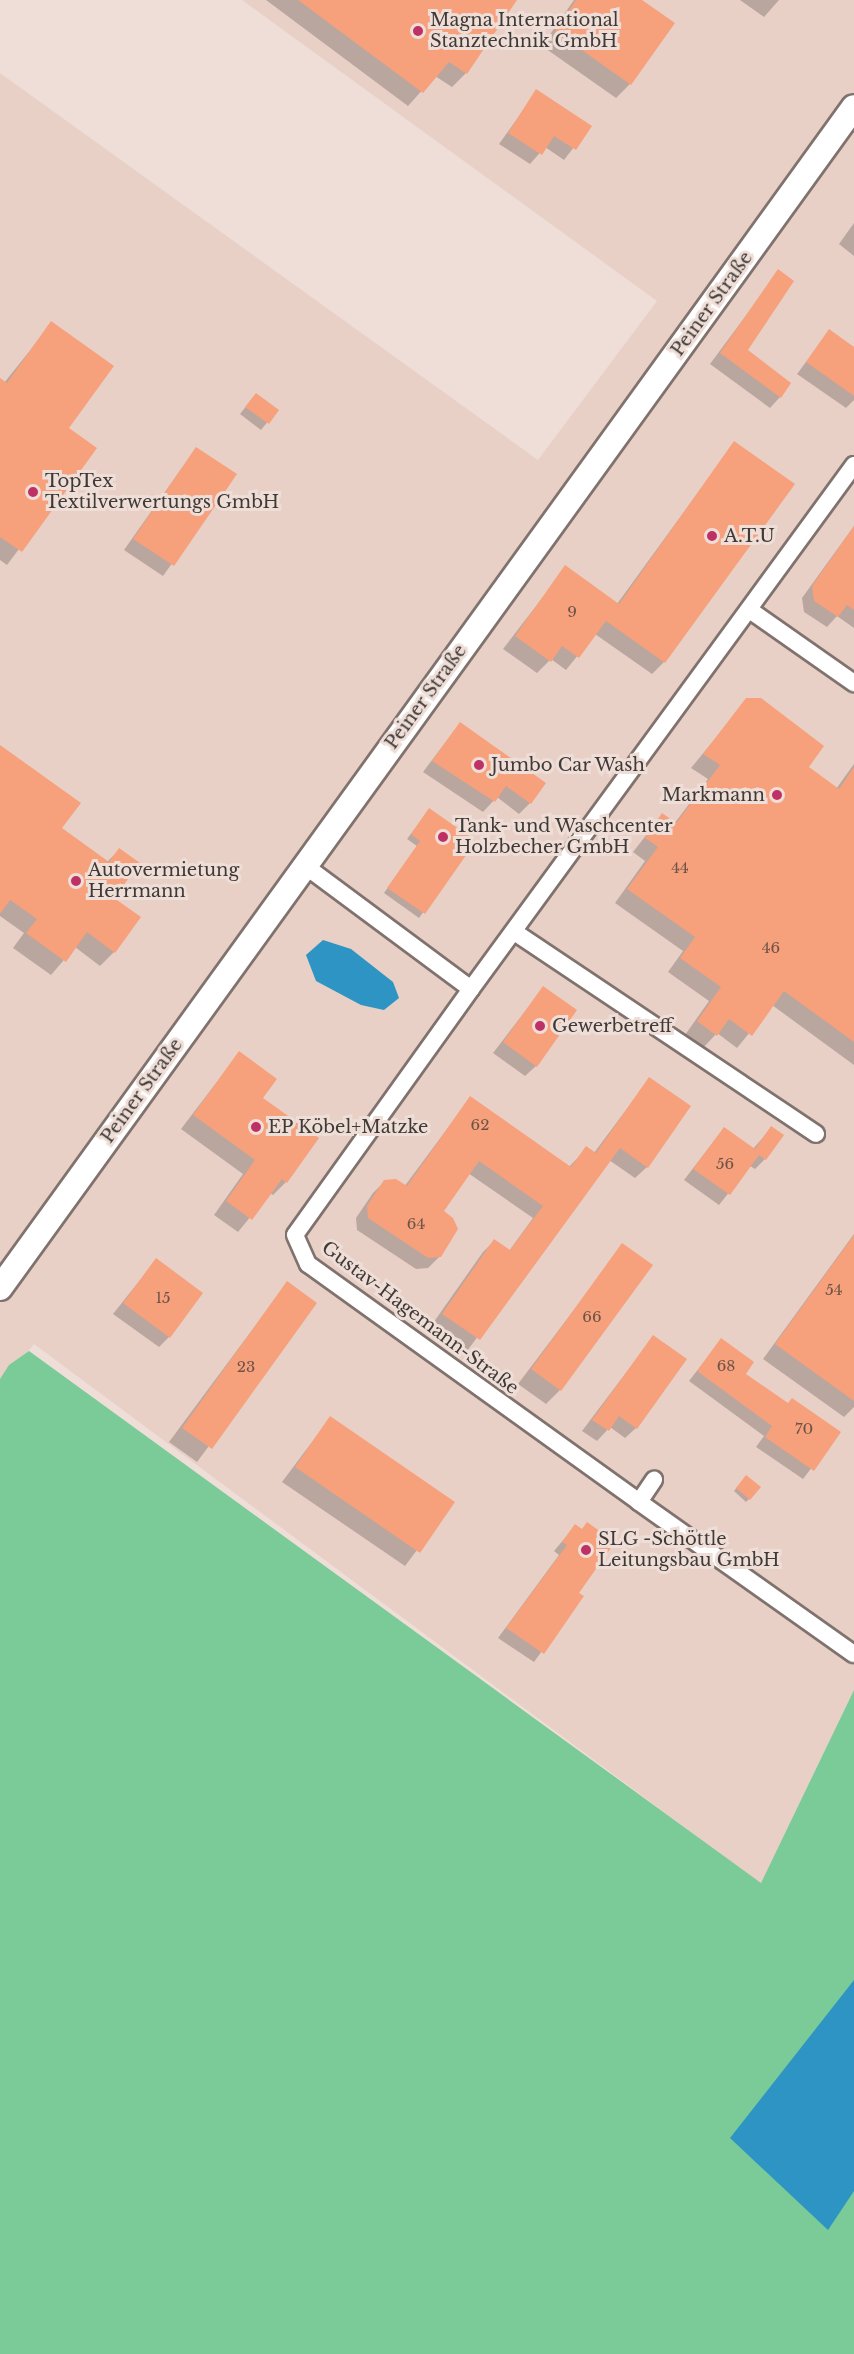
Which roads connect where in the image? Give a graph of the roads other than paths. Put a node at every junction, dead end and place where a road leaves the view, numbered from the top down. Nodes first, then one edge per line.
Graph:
1 (854, 107) edge
2 (854, 465) edge
3 (751, 611) junction
4 (854, 683) edge
5 (304, 865) junction
6 (516, 933) junction
7 (471, 988) junction
8 (816, 1134) dead end
9 (0, 1288) edge
10 (654, 1480) dead end
11 (639, 1502) junction
12 (854, 1654) edge

1 - 5 main road, Peiner Straße
2 - 3 street, Gustav-Hagemann-Straße
3 - 4 street
3 - 6 street, Gustav-Hagemann-Straße
5 - 7 street
5 - 9 main road, Peiner Straße
6 - 7 street, Gustav-Hagemann-Straße
6 - 8 street
7 - 11 street, Gustav-Hagemann-Straße
10 - 11 street
11 - 12 street

